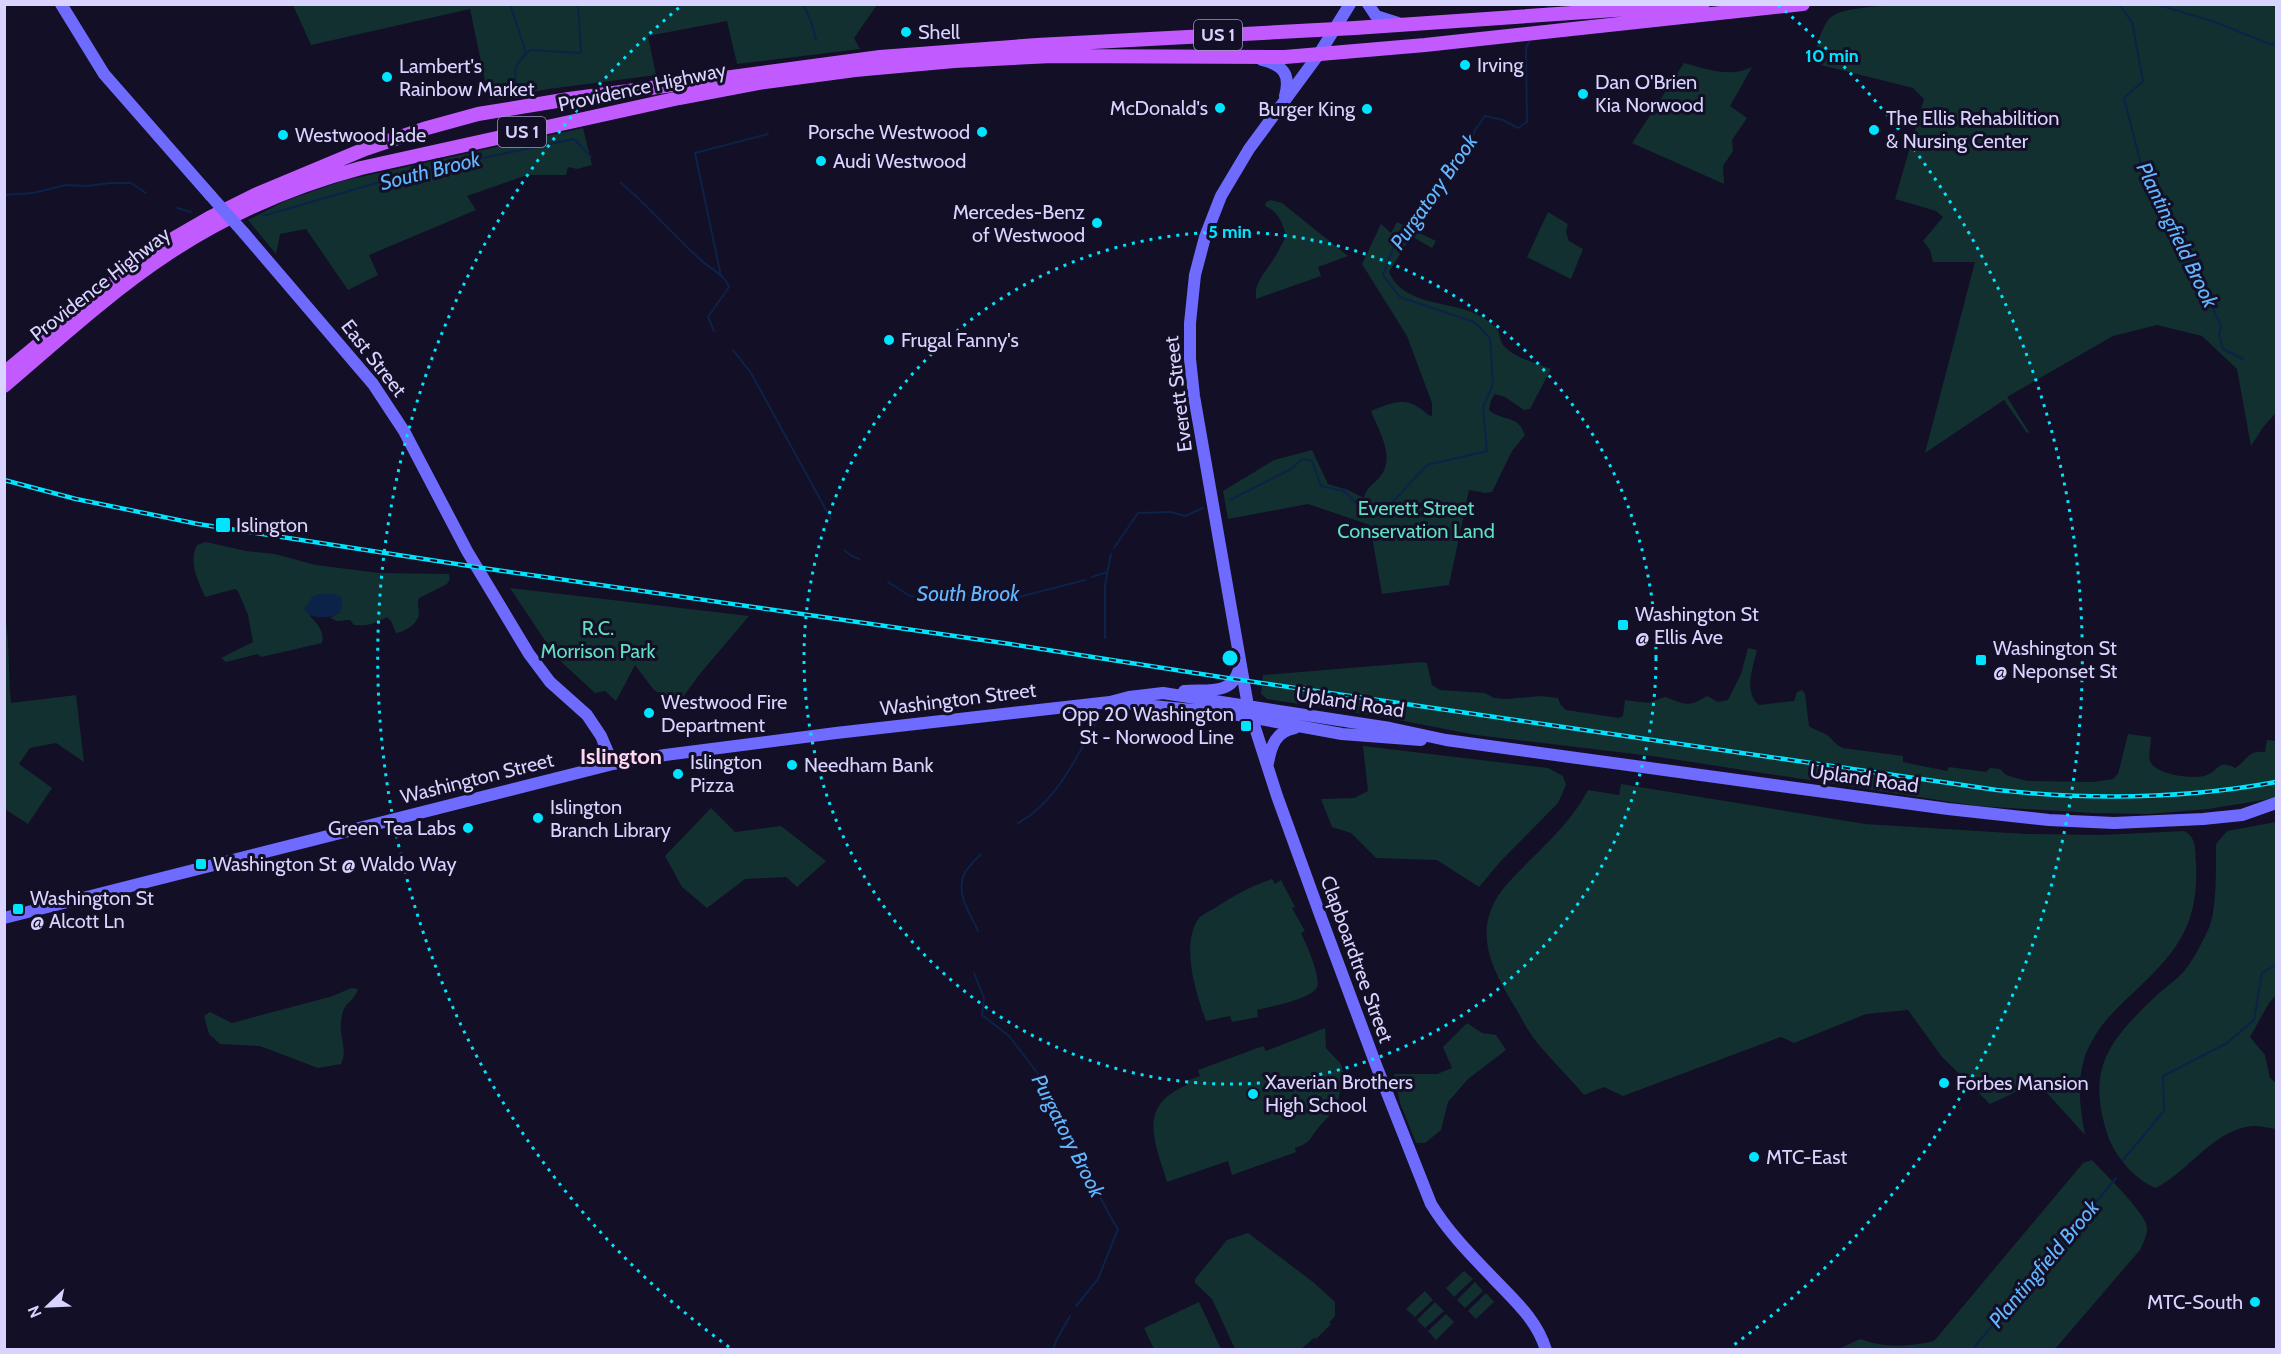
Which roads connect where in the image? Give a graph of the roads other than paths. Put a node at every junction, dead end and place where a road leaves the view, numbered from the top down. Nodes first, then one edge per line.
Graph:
1 (61, 4) edge
2 (1350, 4) edge
3 (1368, 4) edge
4 (1703, 4) edge
5 (1803, 4) edge
6 (1405, 24) junction
7 (1336, 29) junction
8 (1102, 48) junction
9 (1319, 54) junction
10 (1249, 57) junction
11 (1282, 104) junction
12 (487, 112) junction
13 (491, 139) junction
14 (4, 373) edge
15 (4, 386) edge
16 (1240, 665) junction
17 (1163, 693) junction
18 (1110, 702) junction
19 (1248, 706) junction
20 (1252, 719) junction
21 (1299, 727) junction
22 (1446, 740) junction
23 (613, 764) junction
24 (1268, 764) junction
25 (2277, 803) edge
26 (4, 918) edge
27 (1546, 1350) edge

1 - 23 main road, East Street, bridge
2 - 7 main road, Everett Street
3 - 6 main road
4 - 6 main road, US 1
5 - 9 main road, US 1
6 - 7 main road, US 1
7 - 8 main road, US 1
7 - 9 main road, Everett Street
8 - 10 main road, US 1
8 - 12 main road, Providence Highway / US 1
8 - 13 main road, Providence Highway / US 1
9 - 10 main road, US 1
9 - 11 main road, Everett Street
10 - 11 main road
11 - 16 main road, Everett Street
12 - 13 main road
12 - 14 main road, Providence Highway / US 1
13 - 15 main road, Providence Highway / US 1
16 - 17 main road
16 - 19 main road, Everett Street
17 - 18 main road, Washington Street
17 - 19 main road, Washington Street
18 - 20 main road, Washington Street
18 - 23 main road, Washington Street
19 - 20 main road, Everett Street
19 - 22 main road, Upland Road
20 - 21 main road, Upland Road
20 - 24 main road, Clapboardtree Street
21 - 22 main road, Upland Road
21 - 24 main road
22 - 25 main road, Upland Road
23 - 26 main road, Washington Street
24 - 27 main road, Clapboardtree Street

